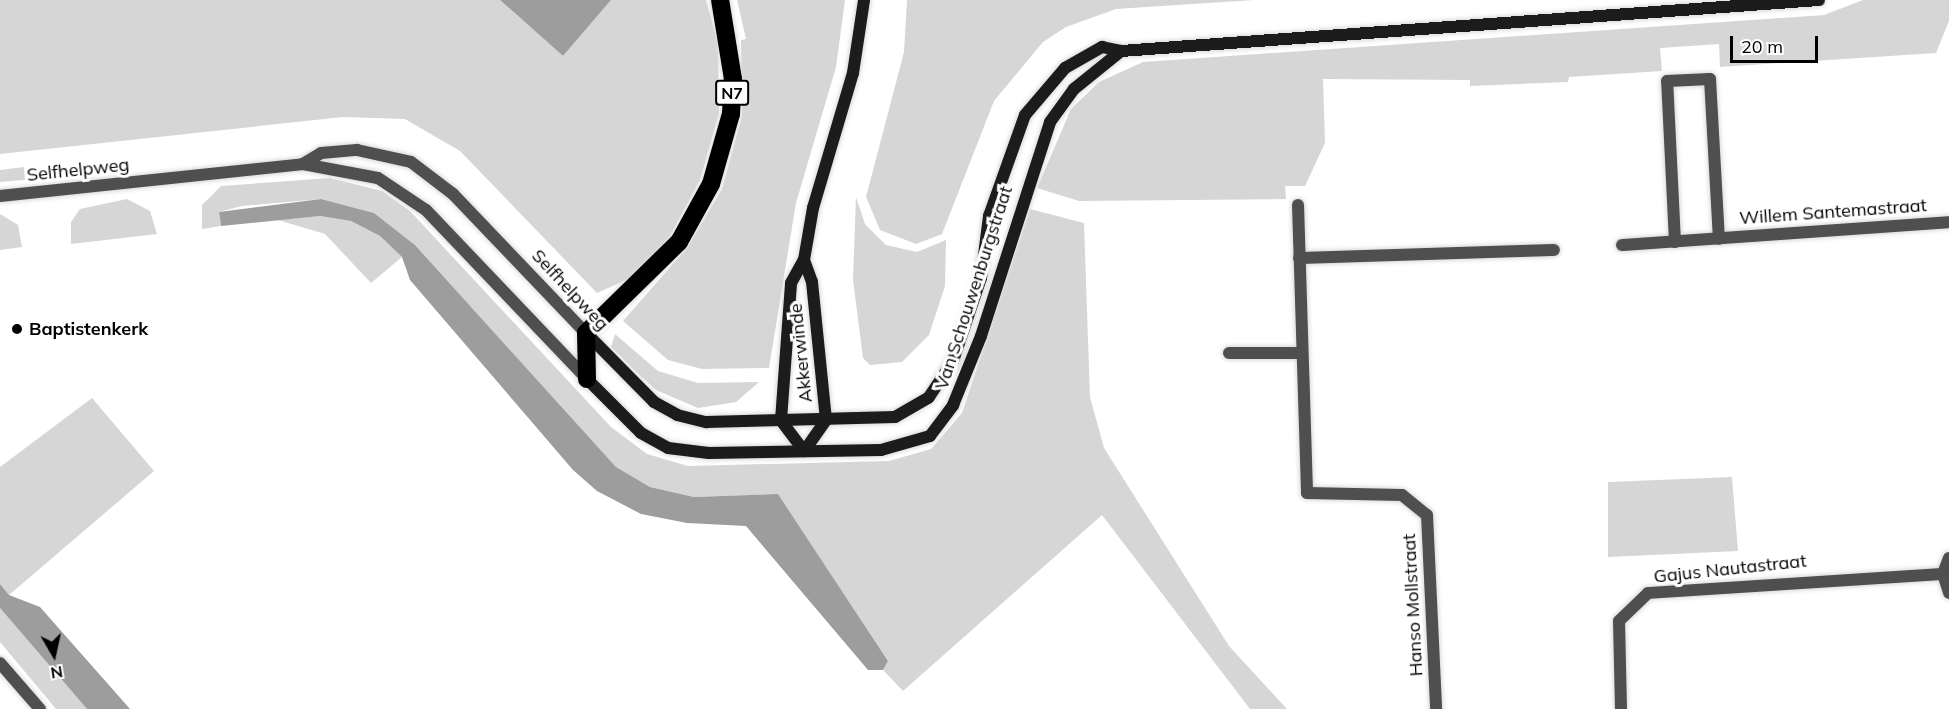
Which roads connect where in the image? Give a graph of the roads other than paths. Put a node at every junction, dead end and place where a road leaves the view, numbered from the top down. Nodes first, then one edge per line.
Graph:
1 (720, 0) edge
2 (864, 0) edge
3 (1819, 0) edge
4 (1121, 51) junction
5 (303, 164) junction
6 (0, 196) edge
7 (1298, 205) dead end
8 (1949, 222) edge
9 (1719, 239) junction
10 (1675, 242) junction
11 (1622, 244) dead end
12 (1554, 250) dead end
13 (1299, 258) junction
14 (804, 260) junction
15 (586, 333) junction
16 (1228, 353) dead end
17 (1299, 353) junction
18 (587, 379) junction
19 (780, 420) junction
20 (826, 420) junction
21 (804, 451) junction
22 (1949, 558) edge
23 (1943, 574) junction
24 (1949, 593) edge
25 (0, 663) edge
26 (40, 709) edge
27 (1436, 709) edge
28 (1621, 709) edge

1 - 15 highway, N7
2 - 14 street, Akkerwinde
3 - 4 street, Van Schouwenburgstraat
4 - 20 street, Van Schouwenburgstraat
4 - 21 street, Van Schouwenburgstraat
5 - 6 street, Selfhelpweg
5 - 15 street, Selfhelpweg
5 - 18 street, Selfhelpweg
7 - 13 street, Hanso Mollstraat
8 - 9 street, Willem Santemastraat
9 - 10 street, Willem Santemastraat
9 - 10 street, Willem Santemastraat
10 - 11 street, Willem Santemastraat
12 - 13 street
13 - 17 street, Hanso Mollstraat
14 - 19 street, Akkerwinde
14 - 20 street, Akkerwinde
15 - 18 highway
15 - 19 street, Selfhelpweg
16 - 17 street
17 - 27 street, Hanso Mollstraat
18 - 21 street, Selfhelpweg
19 - 20 street, Selfhelpweg
19 - 21 street, Akkerwinde
20 - 21 street, Akkerwinde
22 - 23 street
23 - 24 street
23 - 28 street, Gajus Nautastraat
25 - 26 street

